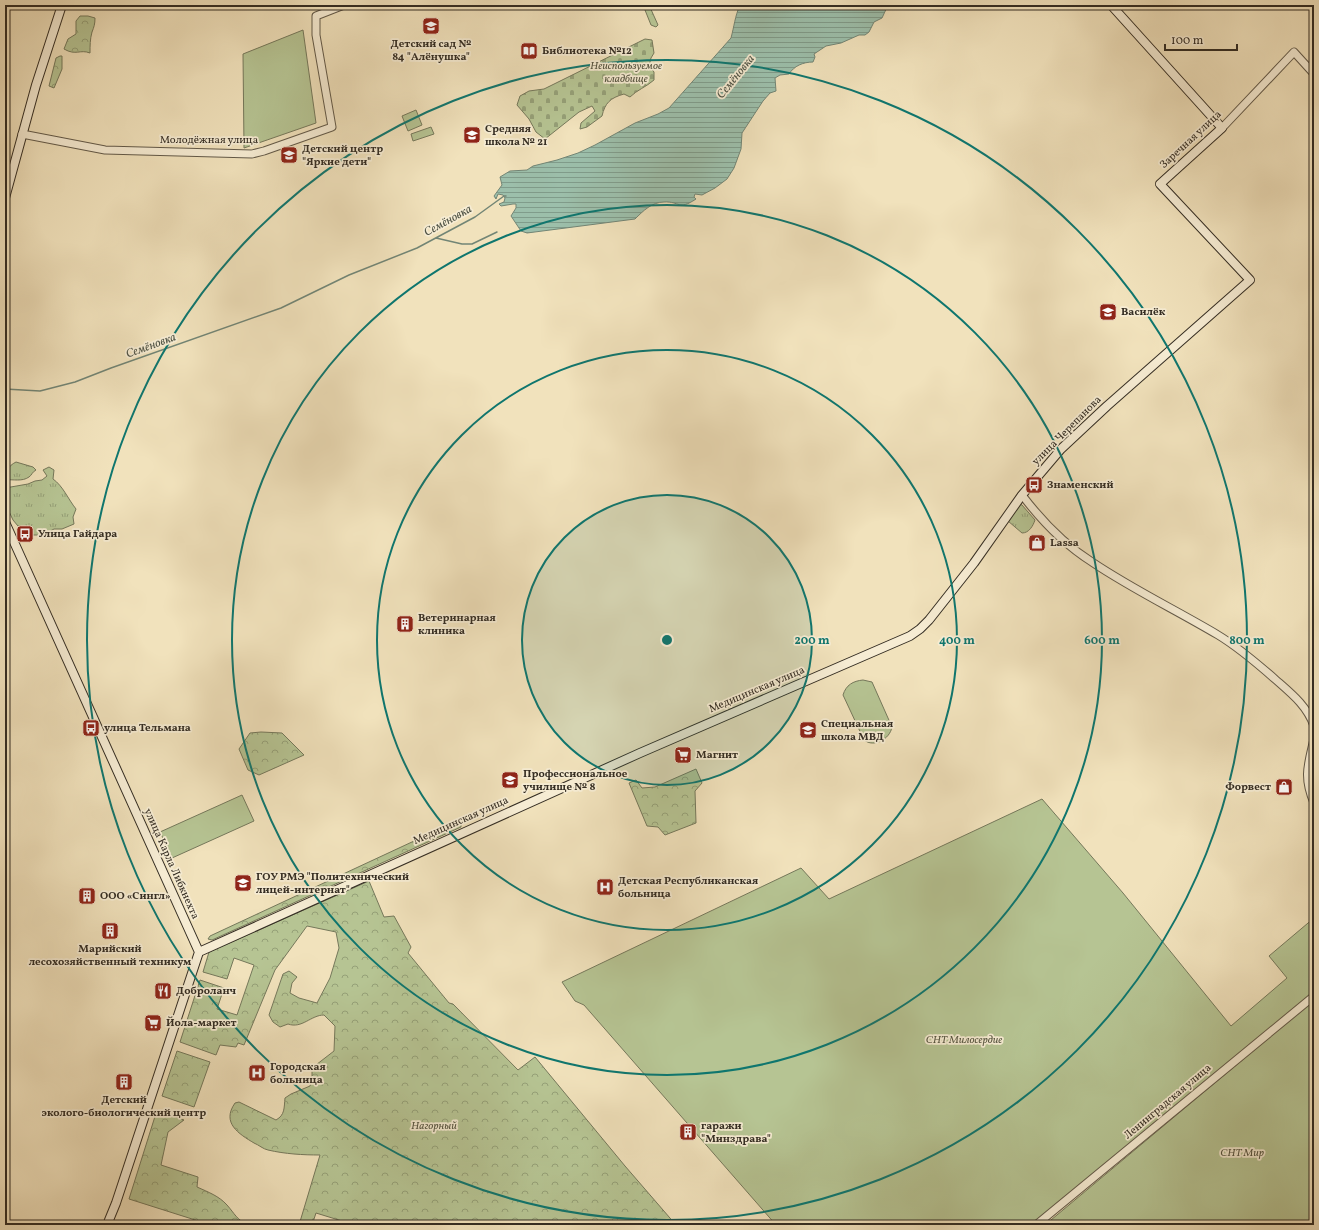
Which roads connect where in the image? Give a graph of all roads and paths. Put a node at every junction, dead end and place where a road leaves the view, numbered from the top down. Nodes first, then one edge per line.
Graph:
1 (62, 5) edge
2 (344, 5) edge
3 (1111, 5) edge
4 (1314, 74) edge
5 (1222, 128) junction
6 (22, 134) junction
7 (5, 198) edge
8 (1250, 280) joint
9 (1022, 495) junction
10 (5, 522) edge
11 (864, 656) joint
12 (1314, 726) edge
13 (1314, 739) edge
14 (1314, 803) edge
15 (199, 952) junction
16 (1314, 996) edge
17 (107, 1225) edge
18 (1036, 1225) edge

1 - 6 main road
2 - 6 street, Молодёжная улица
3 - 5 main road
4 - 5 street, Заречная улица
5 - 8 main road, Заречная улица
6 - 7 main road
8 - 9 main road, улица Черепанова
9 - 11 main road, улица Черепанова
9 - 12 street
10 - 15 main road, улица Карла Либкнехта
11 - 15 main road, Медицинская улица
13 - 14 street
15 - 17 main road
16 - 18 street, Ленинградская улица

